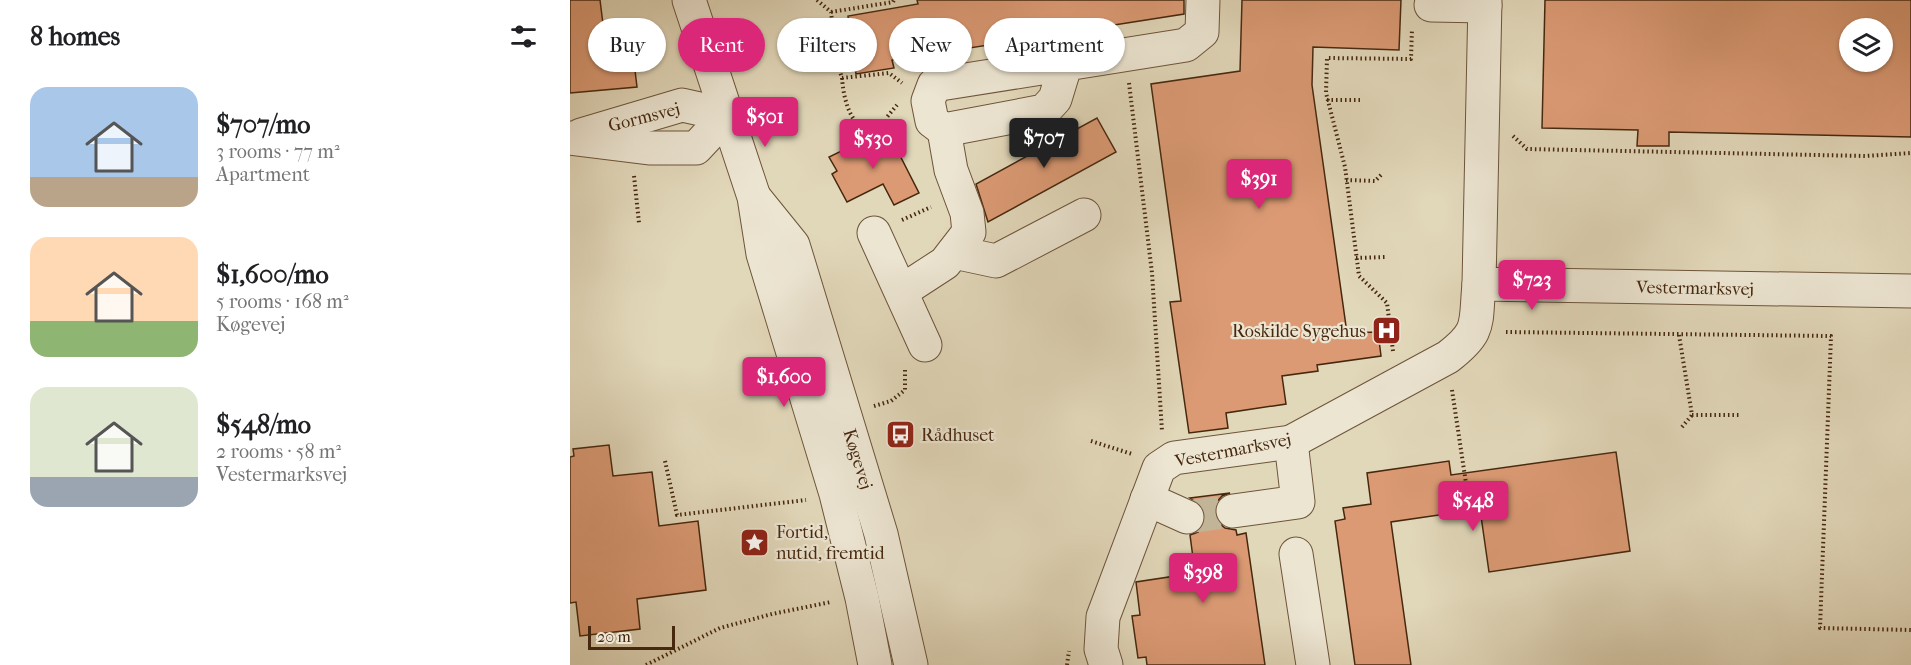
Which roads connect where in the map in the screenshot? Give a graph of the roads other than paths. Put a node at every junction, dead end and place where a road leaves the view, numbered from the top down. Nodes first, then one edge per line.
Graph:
1 (688, 0) edge
2 (1203, 0) edge
3 (1485, 3) edge
4 (1421, 15) road end
5 (1125, 56) edge
6 (1012, 72) edge
7 (1063, 72) edge
8 (727, 114) junction
9 (944, 130) junction
10 (754, 197) junction
11 (1084, 215) dead end
12 (874, 233) road end
13 (954, 252) junction
14 (1479, 284) junction
15 (902, 291) junction
16 (1911, 291) edge
17 (925, 345) dead end
18 (1291, 442) junction
19 (1147, 499) junction
20 (1233, 511) tunnel mouth
21 (1187, 517) tunnel mouth
22 (1296, 554) dead end
23 (875, 665) edge
24 (911, 665) edge
25 (1106, 665) edge
26 (1313, 665) edge

1 - 8 street, Køgevej
2 - 5 street
3 - 4 street
3 - 14 street
6 - 9 street
7 - 9 street
8 - 8 street, Gormsvej
8 - 10 street, Køgevej
9 - 13 street
10 - 23 street, Køgevej
10 - 24 street, Køgevej
11 - 13 street
12 - 15 street
13 - 15 street
14 - 16 street, Vestermarksvej
14 - 18 street, Vestermarksvej
15 - 17 street
18 - 19 street, Vestermarksvej
18 - 20 street
19 - 21 street
19 - 25 street, Vestermarksvej
22 - 26 street

